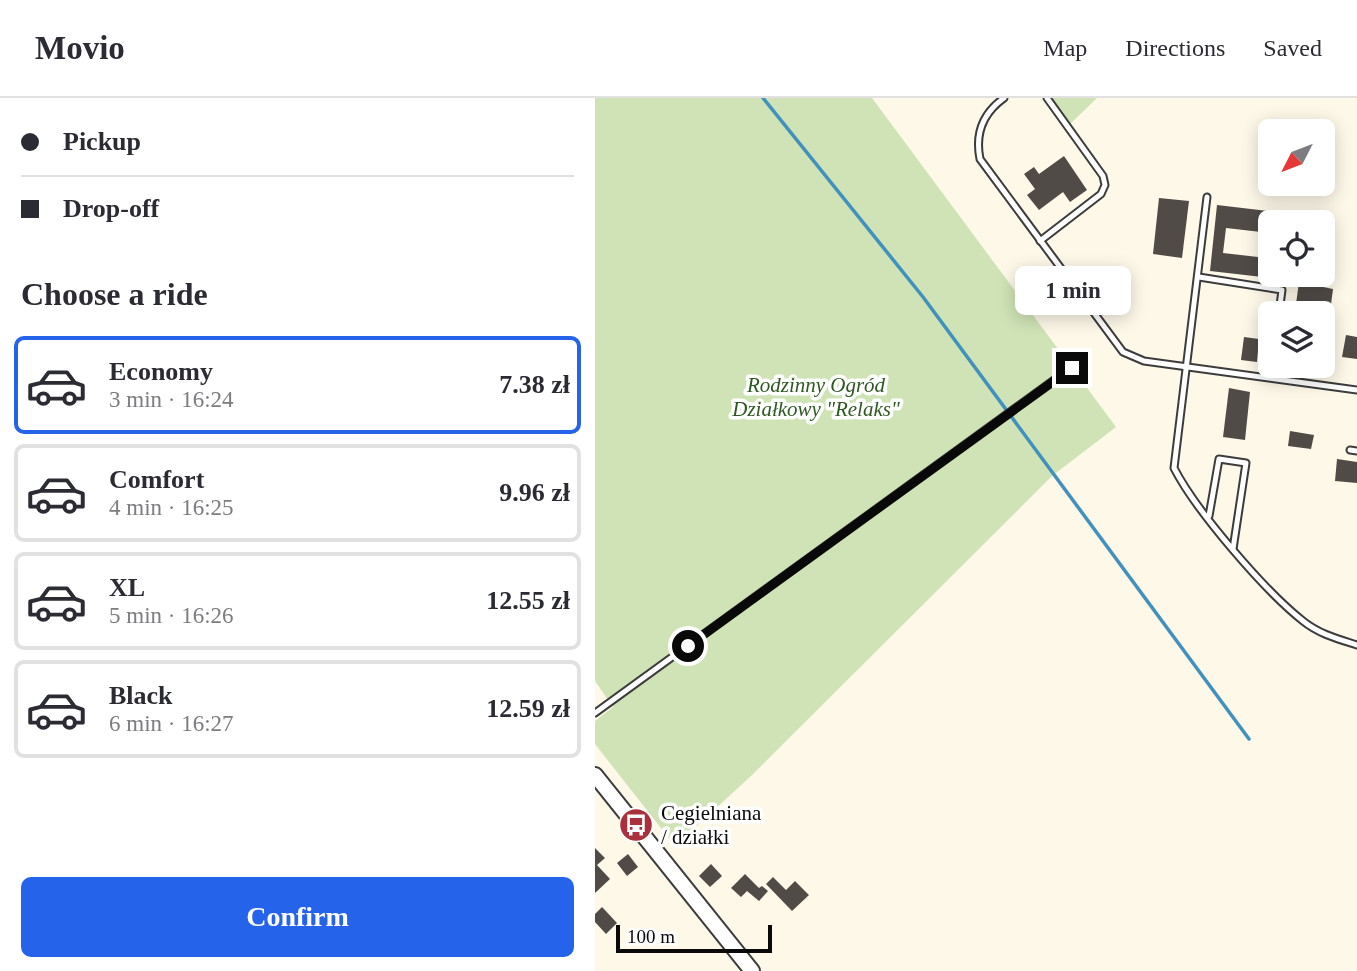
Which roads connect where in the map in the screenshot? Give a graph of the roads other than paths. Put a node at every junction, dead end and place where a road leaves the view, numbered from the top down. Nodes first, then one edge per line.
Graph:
1 (1004, 98) edge
2 (1047, 98) edge
3 (1207, 197) dead end
4 (1040, 241) junction
5 (1199, 277) junction
6 (1281, 301) edge
7 (1187, 367) junction
8 (1072, 368) dead end
9 (1258, 375) edge
10 (1279, 378) edge
11 (1357, 390) edge
12 (1209, 516) junction
13 (1233, 549) junction
14 (1357, 645) edge
15 (595, 713) edge
16 (595, 775) edge
17 (752, 971) edge

1 - 4 lane
2 - 4 lane
3 - 5 lane
4 - 7 lane
5 - 6 lane
5 - 7 lane
7 - 9 lane
7 - 12 lane
8 - 15 lane
10 - 11 lane
12 - 13 lane
12 - 13 lane
13 - 14 lane
16 - 17 street

